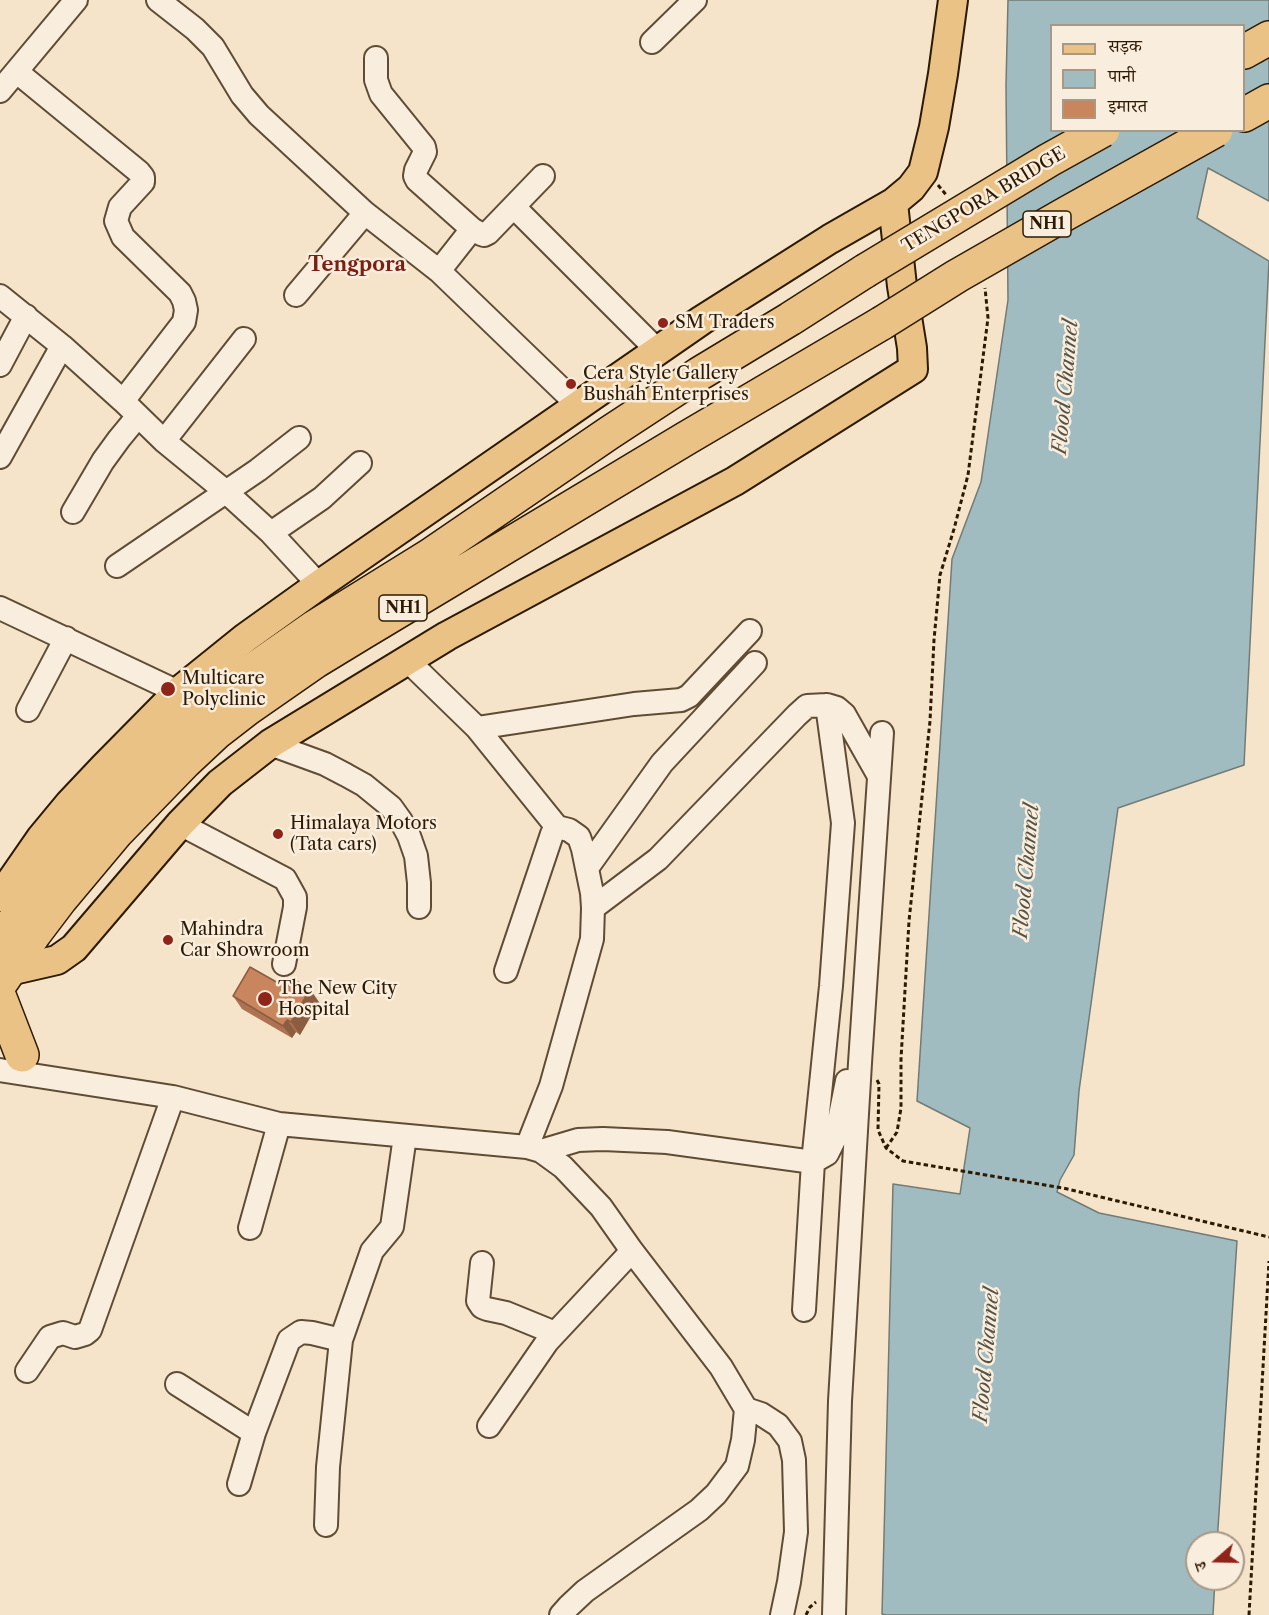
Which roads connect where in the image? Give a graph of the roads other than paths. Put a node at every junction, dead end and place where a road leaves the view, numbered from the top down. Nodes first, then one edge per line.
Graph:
1 (76, 0) edge
2 (158, 0) edge
3 (695, 0) edge
4 (953, 0) edge
5 (1269, 38) edge
6 (652, 42) dead end
7 (1245, 51) edge
8 (376, 58) dead end
9 (17, 72) junction
10 (0, 91) edge
11 (1269, 101) edge
12 (1245, 114) edge
13 (1099, 132) edge
14 (1212, 132) edge
15 (543, 176) dead end
16 (893, 203) junction
17 (514, 207) junction
18 (365, 213) junction
19 (472, 229) junction
20 (439, 271) junction
21 (296, 295) dead end
22 (0, 296) edge
23 (26, 316) junction
24 (244, 339) dead end
25 (62, 346) junction
26 (658, 351) junction
27 (0, 366) edge
28 (579, 406) junction
29 (131, 409) junction
30 (299, 438) dead end
31 (164, 441) junction
32 (0, 457) edge
33 (360, 463) dead end
34 (225, 491) junction
35 (73, 512) dead end
36 (271, 533) junction
37 (117, 566) dead end
38 (319, 585) junction
39 (0, 608) edge
40 (750, 631) dead end
41 (66, 638) junction
42 (407, 660) junction
43 (755, 663) dead end
44 (178, 692) junction
45 (827, 705) junction
46 (28, 710) dead end
47 (477, 728) junction
48 (882, 733) dead end
49 (270, 744) junction
50 (879, 776) junction
51 (180, 824) junction
52 (557, 827) junction
53 (587, 868) junction
54 (0, 897) edge
55 (419, 908) dead end
56 (593, 908) junction
57 (0, 940) edge
58 (284, 964) dead end
59 (506, 971) dead end
60 (3, 984) edge
61 (7, 1058) edge
62 (860, 1063) junction
63 (173, 1097) junction
64 (279, 1124) junction
65 (405, 1136) junction
66 (534, 1149) junction
67 (813, 1162) junction
68 (250, 1228) dead end
69 (633, 1251) junction
70 (482, 1263) dead end
71 (804, 1310) dead end
72 (555, 1333) junction
73 (341, 1341) junction
74 (27, 1371) dead end
75 (177, 1384) dead end
76 (746, 1409) junction
77 (489, 1426) dead end
78 (254, 1433) junction
79 (239, 1484) dead end
80 (326, 1525) dead end
81 (561, 1615) edge
82 (782, 1615) edge
83 (834, 1615) edge

1 - 9 street
2 - 18 street
3 - 6 street
4 - 16 main road
5 - 7 highway
8 - 19 street
9 - 10 street
9 - 29 street
11 - 12 highway
13 - 57 highway, TENGPORA BRIDGE / NH1, bridge
14 - 60 highway, NH1, bridge
15 - 17 street
16 - 26 main road
16 - 42 main road
17 - 19 street
17 - 26 street
18 - 20 street
18 - 21 street
19 - 20 street
20 - 28 street
22 - 23 street
23 - 25 street
23 - 27 street
24 - 31 street
25 - 29 street
25 - 32 street
26 - 28 main road
28 - 38 main road
29 - 31 street
29 - 35 street
30 - 34 street
31 - 34 street
33 - 36 street
34 - 36 street
34 - 37 street
36 - 38 street
38 - 44 main road
39 - 41 street
40 - 47 street
41 - 44 street
41 - 46 street
42 - 47 street
42 - 49 main road
43 - 53 street
44 - 54 main road
45 - 50 street
45 - 56 street
45 - 67 street
47 - 52 street
48 - 50 street
49 - 51 main road
49 - 55 street
50 - 62 street
51 - 58 street
51 - 60 main road
52 - 53 street
52 - 59 street
53 - 56 street
56 - 66 street
60 - 61 highway
61 - 63 street
62 - 67 street
62 - 83 street
63 - 64 street
63 - 74 street
64 - 65 street
64 - 68 street
65 - 66 street
65 - 73 street
66 - 67 street
66 - 69 street
67 - 71 street
69 - 72 street
69 - 76 street
70 - 72 street
72 - 77 street
73 - 78 street
73 - 80 street
75 - 78 street
76 - 81 street
76 - 82 street
78 - 79 street

